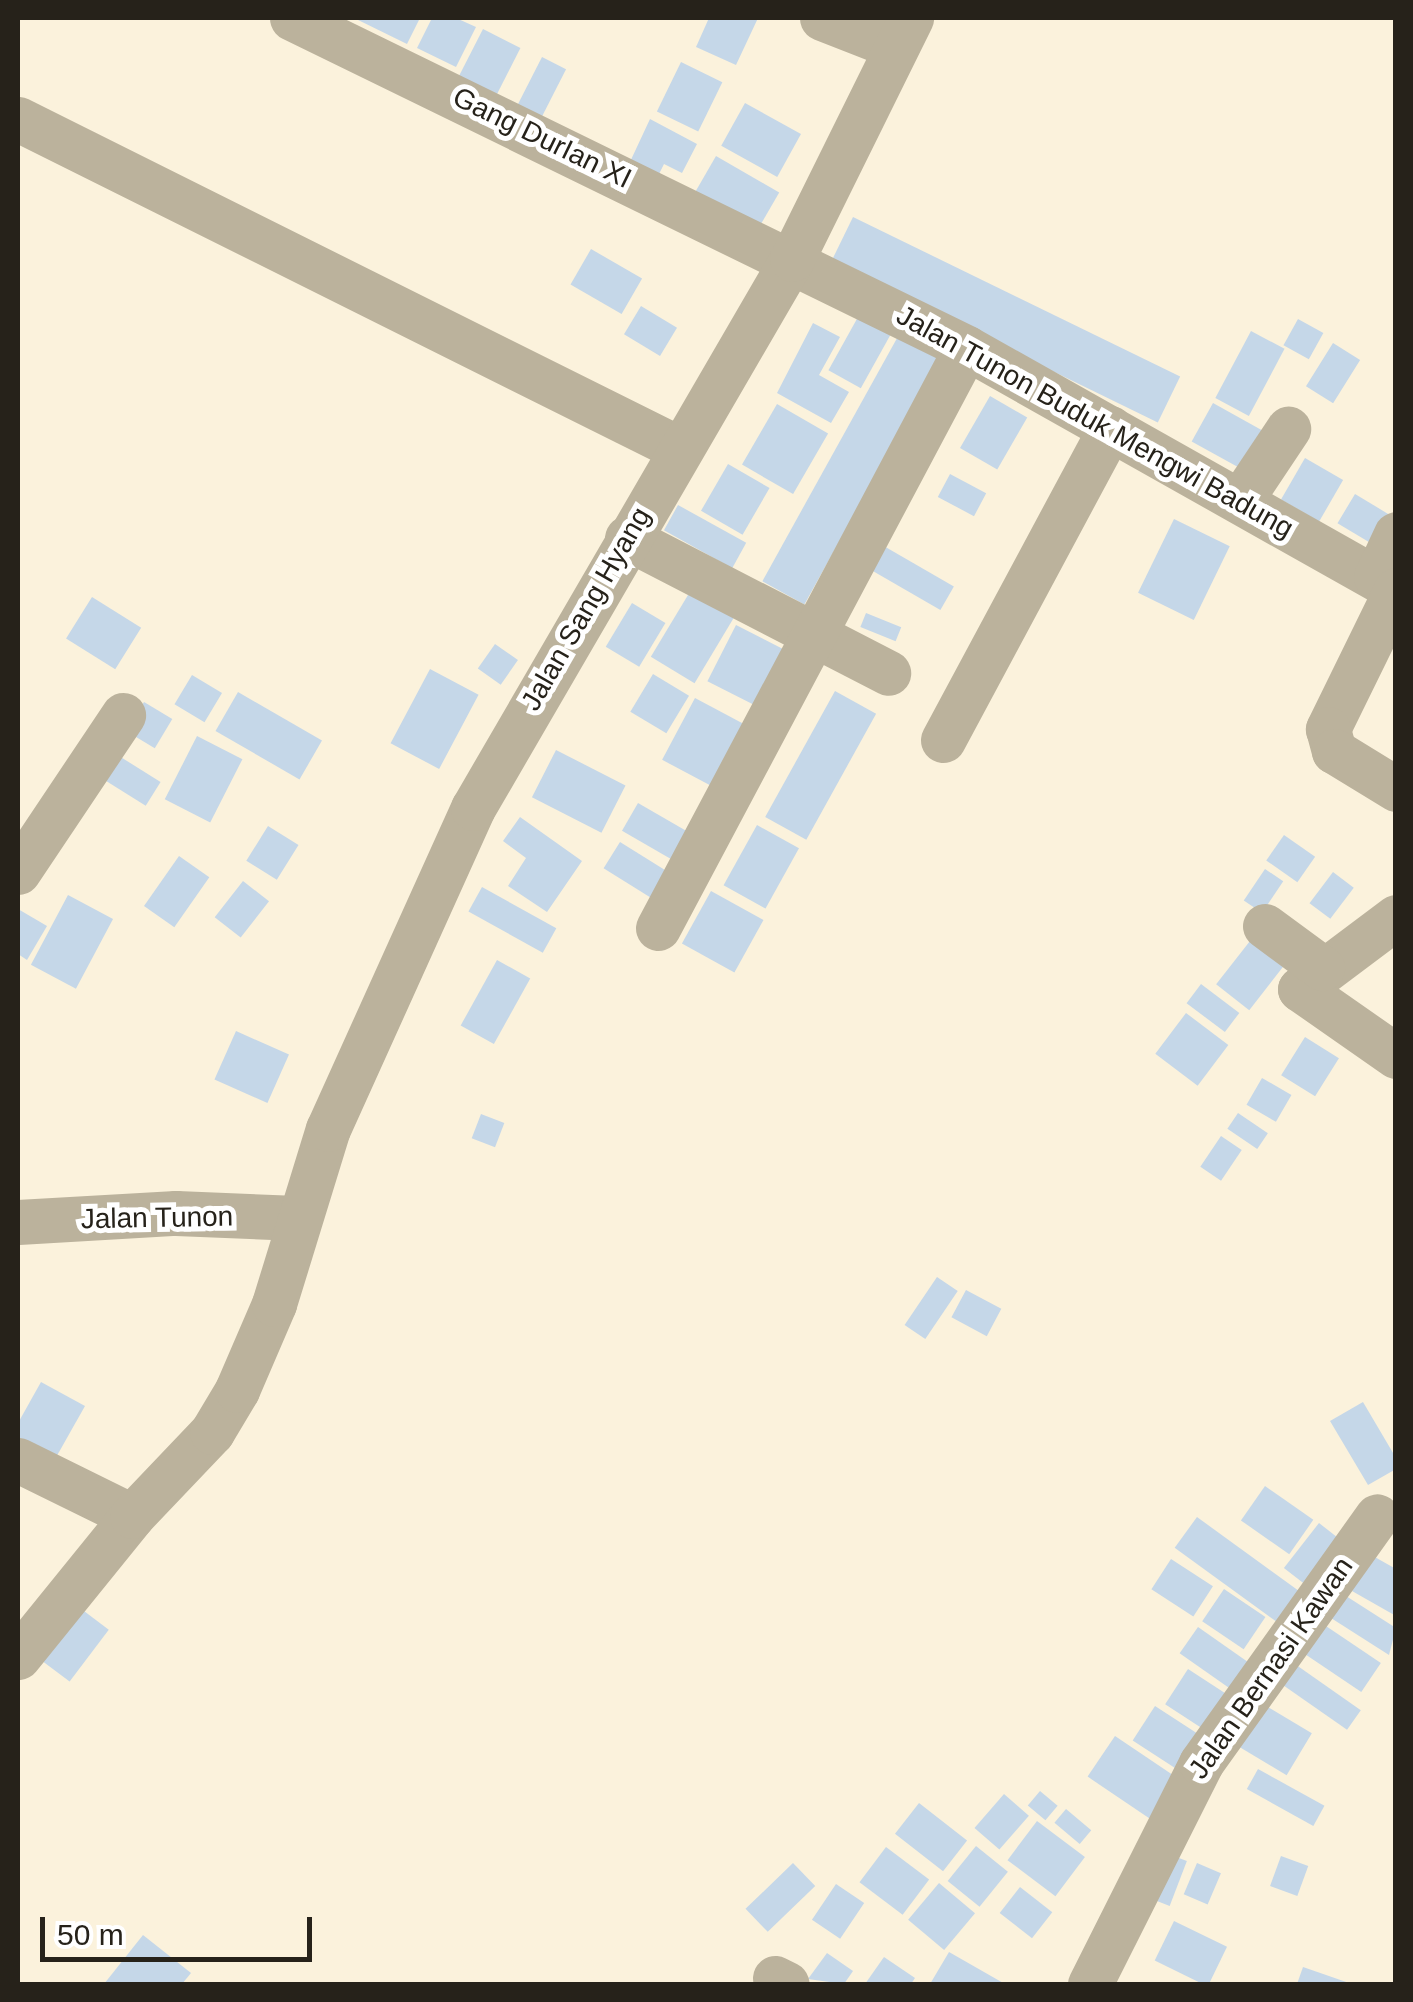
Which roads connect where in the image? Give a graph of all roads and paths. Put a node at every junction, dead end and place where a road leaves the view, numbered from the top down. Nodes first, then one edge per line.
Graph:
1 (292, 18) edge
2 (822, 18) edge
3 (904, 32) edge
4 (18, 119) edge
5 (792, 259) junction
6 (958, 363) dead end
7 (1110, 428) junction
8 (1288, 429) dead end
9 (680, 448) junction
10 (1240, 500) junction
11 (1396, 534) edge
12 (627, 538) junction
13 (1389, 586) edge
14 (816, 632) junction
15 (888, 674) dead end
16 (122, 714) dead end
17 (943, 740) dead end
18 (1396, 789) edge
19 (18, 872) edge
20 (1396, 917) edge
21 (1265, 926) dead end
22 (658, 928) dead end
23 (1322, 968) junction
24 (1396, 1056) edge
25 (297, 1218) junction
26 (18, 1222) edge
27 (18, 1460) edge
28 (132, 1516) junction
29 (1377, 1516) dead end
30 (18, 1656) edge
31 (1090, 1984) edge

1 - 5 street, Gang DurIan XI
2 - 3 street
3 - 5 street, Jalan Sang Hyang
4 - 9 street
5 - 7 street, Jalan Tunon Buduk Mengwi Badung
5 - 9 street, Jalan Sang Hyang
6 - 14 street
7 - 10 street, Jalan Tunon Buduk Mengwi Badung
7 - 17 street
8 - 10 street
9 - 12 street, Jalan Sang Hyang
10 - 13 street, Jalan Tunon Buduk Mengwi Badung
11 - 13 street
12 - 14 street
12 - 25 street, Jalan Sang Hyang
13 - 18 street
14 - 15 street
14 - 22 street
16 - 19 street
20 - 23 street
21 - 23 street
23 - 24 street
25 - 26 street, Jalan Tunon
25 - 28 street, Jalan Sang Hyang
27 - 28 street
28 - 30 street, Jalan Sang Hyang
29 - 31 street, Jalan Bernasi Kawan

